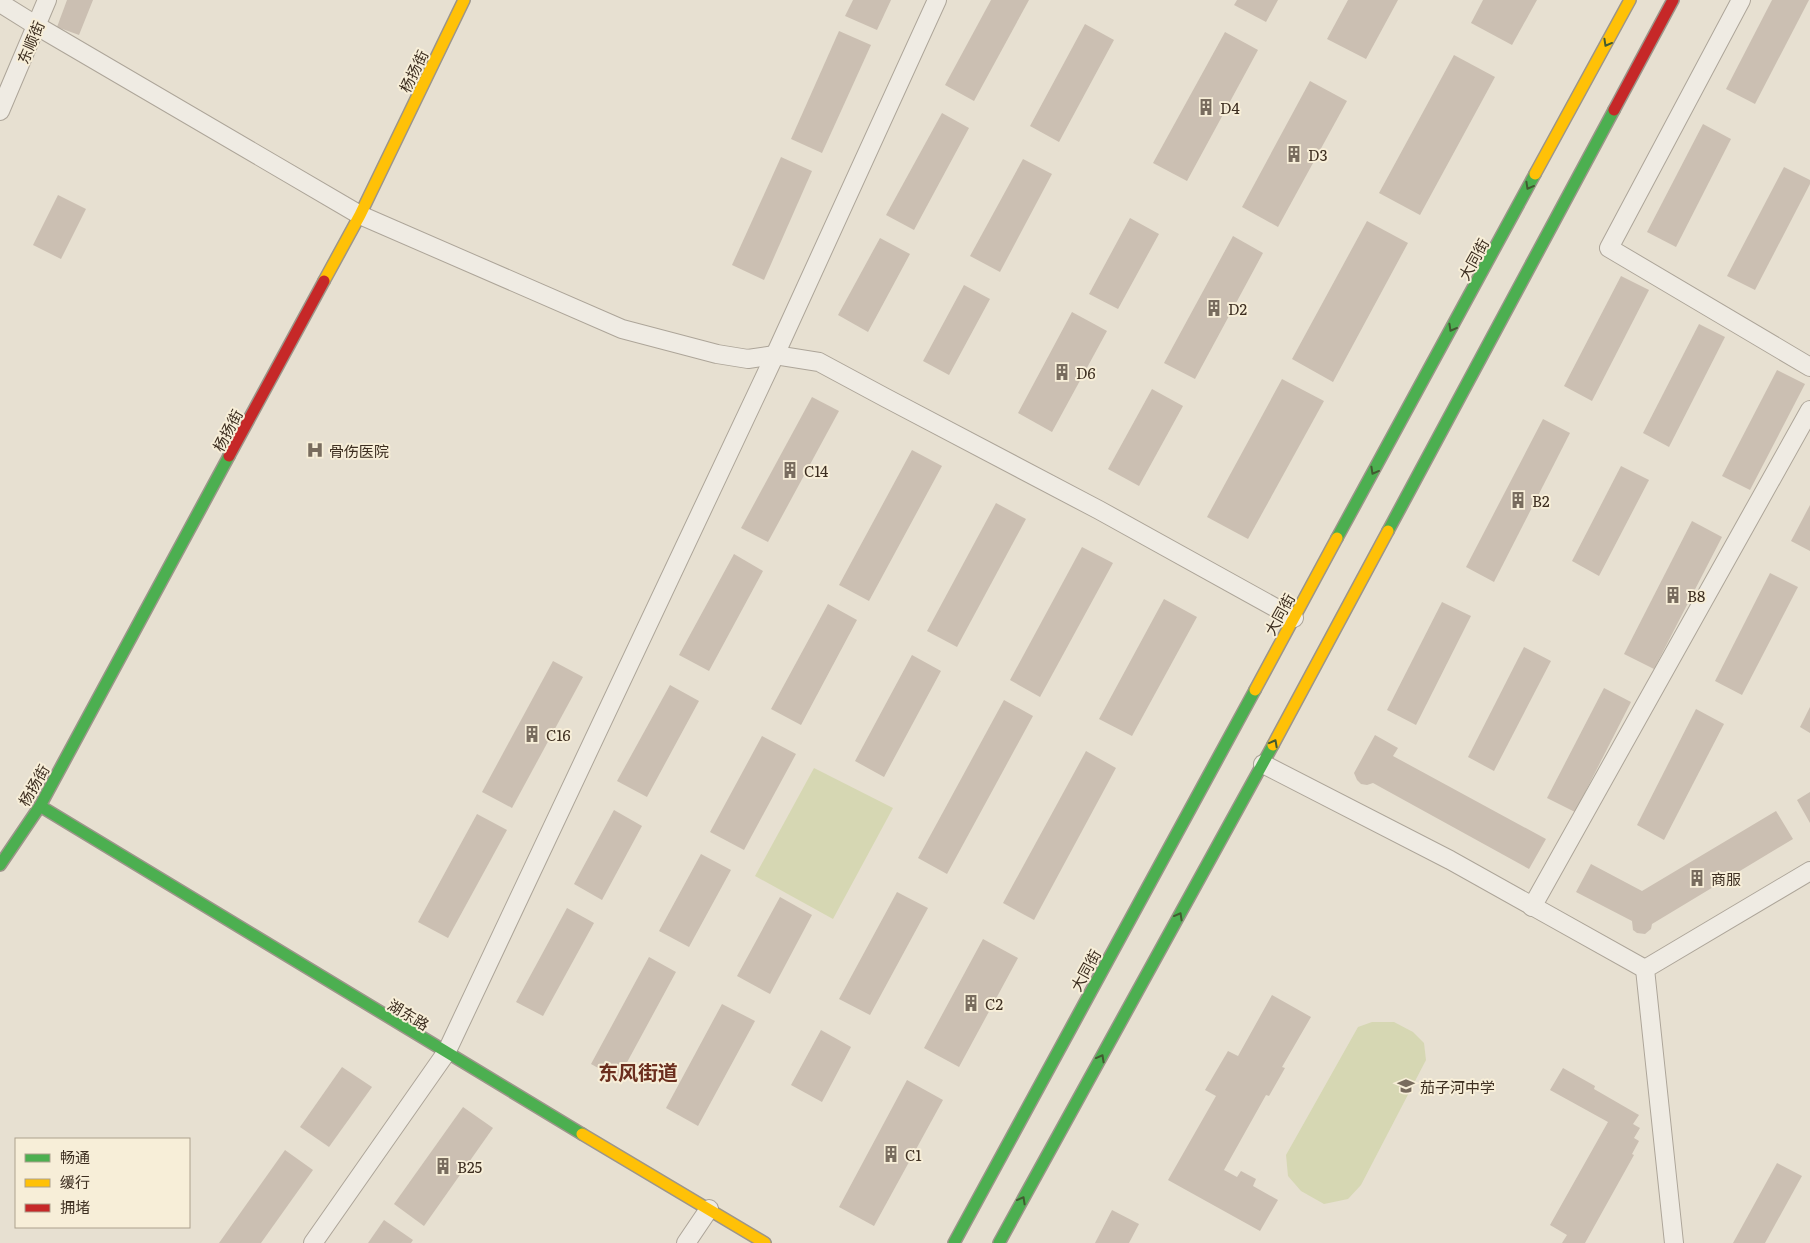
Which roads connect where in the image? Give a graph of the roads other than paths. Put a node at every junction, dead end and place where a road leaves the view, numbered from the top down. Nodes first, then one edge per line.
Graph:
1 (47, 0) edge
2 (464, 0) edge
3 (937, 0) edge
4 (1630, 0) edge
5 (1672, 0) edge
6 (1740, 0) edge
7 (0, 3) edge
8 (37, 26) junction
9 (0, 111) edge
10 (360, 215) junction
11 (775, 355) junction
12 (1810, 367) edge
13 (1810, 410) edge
14 (1294, 618) junction
15 (1263, 764) junction
16 (40, 806) junction
17 (0, 865) edge
18 (1810, 871) edge
19 (1532, 907) junction
20 (1645, 969) junction
21 (446, 1053) junction
22 (709, 1209) junction
23 (313, 1243) edge
24 (686, 1243) edge
25 (765, 1243) edge
26 (954, 1243) edge
27 (999, 1243) edge
28 (1674, 1243) edge

1 - 8 street, 东顺街
2 - 10 main road, 杨扬街
3 - 11 street
4 -> 14 main road, 大同街
15 -> 5 main road
6 - 12 street
7 - 8 street
8 - 9 street, 东顺街
8 - 10 street
10 - 11 street
10 - 16 main road, 杨扬街
11 - 14 street
11 - 21 street
13 - 19 street
14 - 26 main road, 大同街
15 - 19 street
27 -> 15 main road
16 - 17 main road, 杨扬街
16 - 21 main road, 湖东路
18 - 20 street
19 - 20 street
20 - 28 street
21 - 22 main road, 湖东路
21 - 23 street
22 - 24 street
22 - 25 main road, 湖东路

